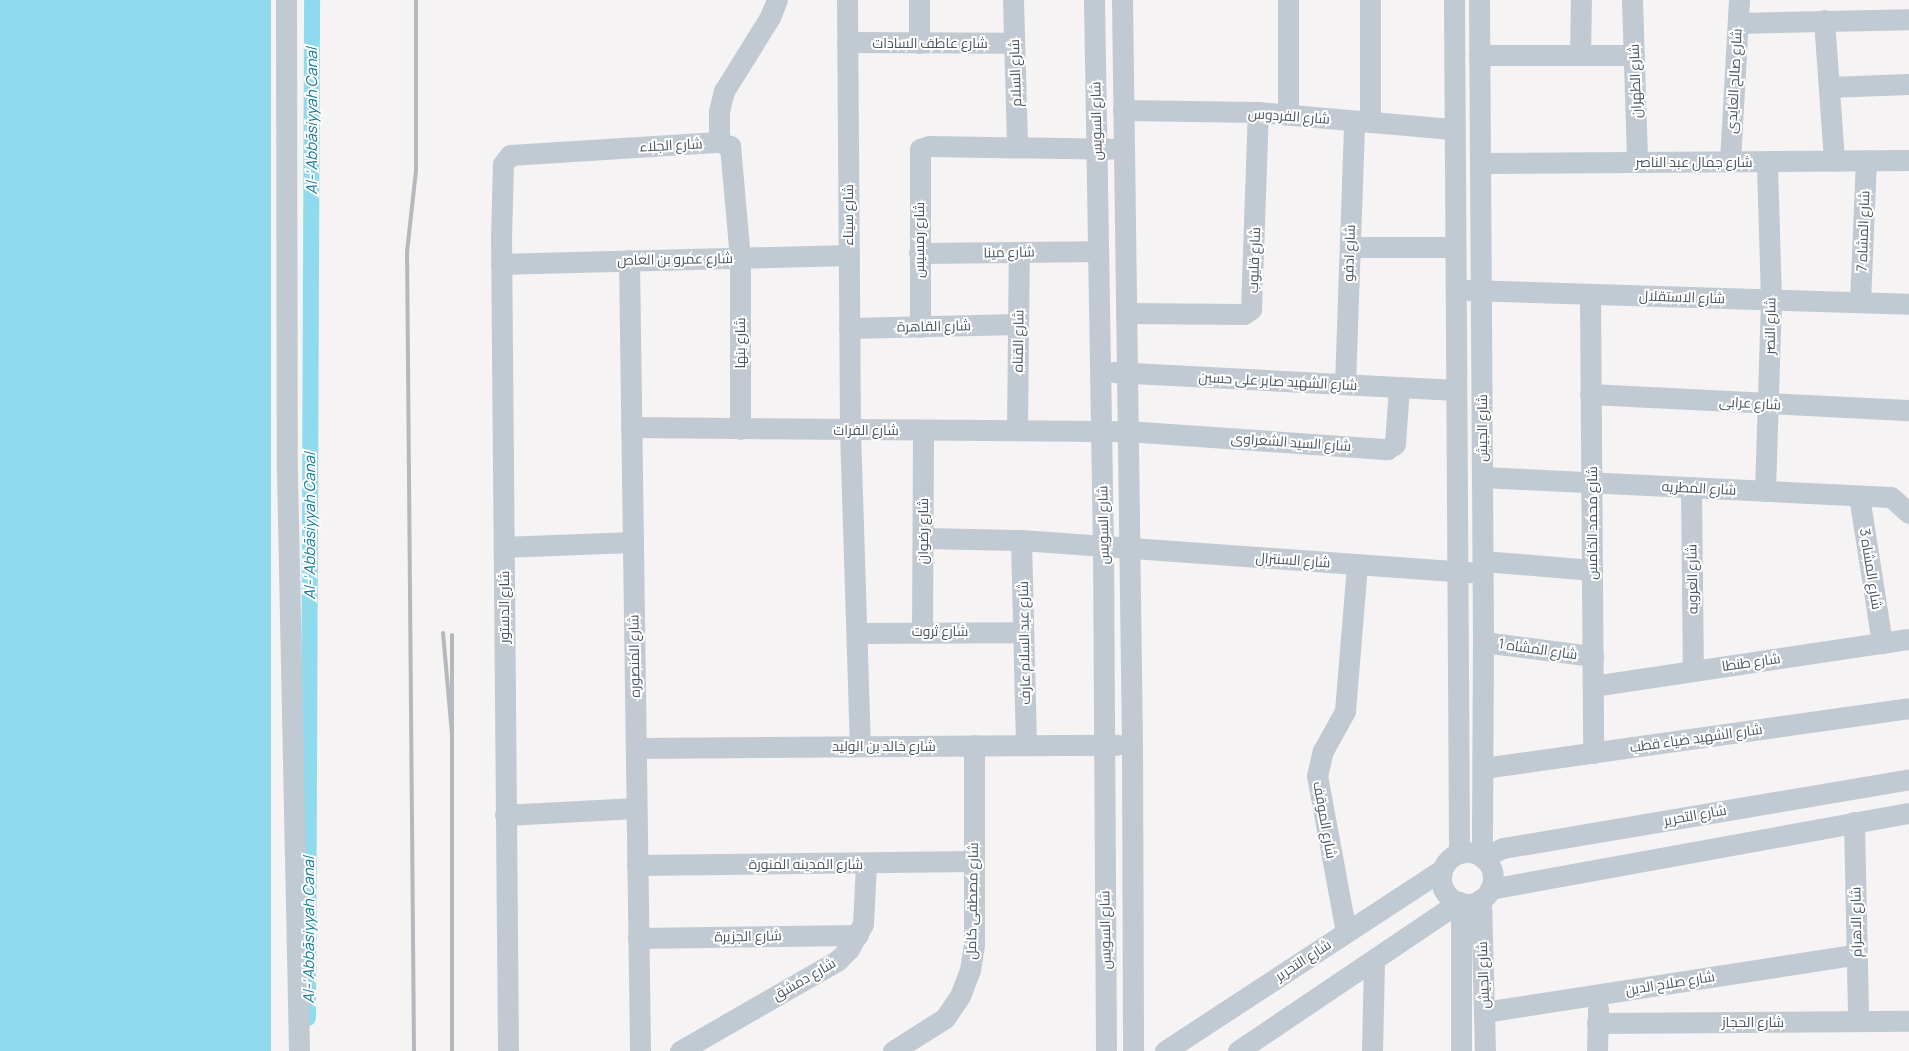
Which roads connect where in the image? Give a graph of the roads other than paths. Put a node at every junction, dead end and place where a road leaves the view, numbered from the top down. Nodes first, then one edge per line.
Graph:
1 (286, 0) edge
2 (776, 0) edge
3 (847, 0) edge
4 (919, 0) edge
5 (1013, 0) edge
6 (1094, 0) edge
7 (1122, 0) edge
8 (1288, 0) edge
9 (1370, 0) edge
10 (1454, 0) edge
11 (1478, 0) edge
12 (1581, 0) edge
13 (1632, 0) edge
14 (1739, 0) edge
15 (1909, 19) edge
16 (1824, 20) junction
17 (1738, 23) junction
18 (847, 42) junction
19 (919, 43) junction
20 (1014, 43) junction
21 (1479, 55) junction
22 (1580, 55) junction
23 (1634, 55) junction
24 (1909, 84) edge
25 (1829, 87) junction
26 (1454, 106) junction
27 (1480, 106) junction
28 (1123, 110) junction
29 (1258, 112) junction
30 (1288, 115) junction
31 (1362, 122) junction
32 (1454, 129) junction
33 (719, 142) junction
34 (1017, 146) junction
35 (1096, 148) junction
36 (1124, 149) junction
37 (1866, 160) junction
38 (1909, 160) edge
39 (1730, 161) junction
40 (1834, 161) junction
41 (1637, 162) junction
42 (1767, 162) junction
43 (1480, 163) junction
44 (503, 164) joint
45 (1350, 247) junction
46 (1455, 247) junction
47 (1098, 251) junction
48 (1019, 252) junction
49 (919, 253) junction
50 (848, 255) junction
51 (740, 258) junction
52 (629, 260) junction
53 (501, 264) junction
54 (1455, 290) junction
55 (1481, 291) junction
56 (1590, 294) junction
57 (1771, 300) junction
58 (1860, 302) junction
59 (1909, 304) edge
60 (1126, 313) junction
61 (1018, 324) junction
62 (920, 327) junction
63 (849, 328) junction
64 (1100, 371) junction
65 (1126, 372) junction
66 (1345, 384) junction
67 (1399, 387) junction
68 (1456, 390) junction
69 (1590, 394) junction
70 (1769, 404) junction
71 (1909, 410) edge
72 (631, 427) junction
73 (740, 429) junction
74 (850, 430) junction
75 (924, 430) junction
76 (1017, 430) junction
77 (1101, 430) junction
78 (1127, 431) junction
79 (1482, 476) junction
80 (1591, 482) junction
81 (1691, 487) junction
82 (1765, 491) junction
83 (1859, 496) junction
84 (1909, 516) edge
85 (923, 538) junction
86 (1021, 540) junction
87 (633, 542) junction
88 (504, 547) junction
89 (1103, 547) junction
90 (1129, 548) junction
91 (1356, 564) junction
92 (1483, 567) junction
93 (1592, 570) junction
94 (1457, 571) junction
95 (922, 631) junction
96 (1023, 632) junction
97 (856, 633) junction
98 (1909, 639) edge
99 (1483, 642) junction
100 (1882, 642) junction
101 (1592, 656) junction
102 (1693, 671) junction
103 (1593, 686) junction
104 (1909, 708) edge
105 (1026, 745) junction
106 (1103, 745) junction
107 (1132, 745) junction
108 (860, 746) junction
109 (974, 746) junction
110 (636, 748) junction
111 (1593, 752) junction
112 (1483, 768) junction
113 (1909, 780) edge
114 (636, 808) junction
115 (1909, 813) edge
116 (505, 815) junction
117 (1854, 822) junction
118 (1474, 855) junction
119 (974, 861) junction
120 (866, 864) junction
121 (637, 865) junction
122 (1442, 870) junction
123 (1473, 898) junction
124 (1346, 932) junction
125 (858, 935) junction
126 (638, 938) junction
127 (1857, 954) junction
128 (1374, 961) junction
129 (1598, 994) junction
130 (1484, 1012) junction
131 (1858, 1021) junction
132 (1909, 1021) edge
133 (1597, 1023) junction
134 (1264, 1044) edge
135 (299, 1051) edge
136 (508, 1051) edge
137 (640, 1051) edge
138 (680, 1051) edge
139 (893, 1051) edge
140 (1106, 1051) edge
141 (1133, 1051) edge
142 (1165, 1051) edge
143 (1238, 1051) edge
144 (1372, 1051) edge
145 (1461, 1051) edge
146 (1485, 1051) edge
147 (1597, 1051) edge

1 - 135 street
2 - 33 street
3 - 18 street, شارع سيناء
4 - 19 street
5 - 20 street, شارع السلام
6 - 35 street, شارع السويس
7 - 28 street, شارع السويس
8 - 30 street
9 - 31 street, شارع ادفو
10 - 26 street, شارع الجيش
11 - 21 street, شارع الجيش
12 - 22 street
13 - 23 street, شارع الطهران
14 - 17 street, شارع صالح العايدى
15 - 16 street
16 - 17 street
16 - 25 street
17 - 39 street, شارع صالح العايدى
18 - 19 street, شارع عاطف السادات
18 - 50 street, شارع سيناء
19 - 20 street, شارع عاطف السادات
20 - 34 street, شارع السلام
21 - 22 street
21 - 27 street, شارع الجيش
22 - 23 street
23 - 41 street, شارع الطهران
24 - 25 street
25 - 40 street
26 - 27 street
26 - 32 street, شارع الجيش
27 - 43 street, شارع الجيش
28 - 29 street, شارع الفردوس
28 - 36 street, شارع السويس
29 - 30 street, شارع الفردوس
29 - 60 street, شارع قليوب
30 - 31 street, شارع الفردوس
31 - 32 street, شارع الفردوس
31 - 45 street, شارع ادفو
32 - 46 street, شارع الجيش
33 - 44 street, شارع الجلاء
33 - 51 street, شارع الجلاء
34 - 35 street
34 - 49 street, شارع رمسيس
35 - 36 street
35 - 47 street, شارع السويس
36 - 60 street, شارع السويس
37 - 38 street, شارع جمال عبد الناصر
37 - 40 street, شارع جمال عبد الناصر
37 - 58 street, شارع المشاه 7
39 - 41 street, شارع جمال عبد الناصر
39 - 42 street, شارع جمال عبد الناصر
40 - 42 street, شارع جمال عبد الناصر
41 - 43 street, شارع جمال عبد الناصر
42 - 57 street, شارع النصر
43 - 55 street, شارع الجيش
44 - 53 street, شارع الدستور
45 - 46 street
45 - 66 street, شارع ادفو
46 - 54 street, شارع الجيش
47 - 48 street, شارع مينا
47 - 64 street, شارع السويس
48 - 49 street, شارع مينا
48 - 61 street, شارع القناه
49 - 62 street, شارع رمسيس
50 - 51 street, شارع عمرو بن العاص
50 - 63 street, شارع سيناء
51 - 52 street, شارع عمرو بن العاص
51 - 73 street, شارع بنها
52 - 53 street, شارع عمرو بن العاص
52 - 72 street, شارع المنصوره
53 - 88 street, شارع الدستور
54 - 55 street, شارع الاستقلال
54 - 68 street, شارع الجيش
55 - 56 street, شارع الاستقلال
55 - 79 street, شارع الجيش
56 - 57 street, شارع الاستقلال
56 - 69 street, شارع محمد الخامس
57 - 58 street, شارع الاستقلال
57 - 70 street, شارع النصر
58 - 59 street, شارع الاستقلال
60 - 65 street, شارع السويس
61 - 62 street, شارع القاهرة
61 - 76 street, شارع القناه
62 - 63 street, شارع القاهرة
63 - 74 street, شارع سيناء
64 - 65 street, شارع الشهيد صابر على حسين
64 - 77 street, شارع السويس
65 - 66 street, شارع الشهيد صابر على حسين
65 - 78 street, شارع السويس
66 - 67 street, شارع الشهيد صابر على حسين
67 - 68 street, شارع الشهيد صابر على حسين
67 - 78 street, شارع السيد الشعراوى
68 - 94 street, شارع الجيش
69 - 70 street, شارع عرابى
69 - 80 street, شارع محمد الخامس
70 - 71 street, شارع عرابى
70 - 82 street, شارع النصر
72 - 73 street, شارع الفرات
72 - 87 street, شارع المنصوره
73 - 74 street, شارع الفرات
74 - 75 street, شارع الفرات
74 - 97 street, شارع سيناء
75 - 76 street, شارع الفرات
75 - 85 street, شارع رضوان
76 - 77 street, شارع الفرات
77 - 78 street, شارع الفرات
77 - 89 street, شارع السويس
78 - 90 street, شارع السويس
79 - 80 street, شارع المطريه
79 - 92 street, شارع الجيش
80 - 81 street, شارع المطريه
80 - 93 street, شارع محمد الخامس
81 - 82 street, شارع المطريه
81 - 102 street, شارع العروبه
82 - 83 street, شارع المطريه
83 - 84 street, شارع المطريه
83 - 100 street, شارع المشاه 3
85 - 86 street, شارع السنترال
85 - 95 street, شارع رضوان
86 - 89 street, شارع السنترال
86 - 96 street, شارع عبد السلام عارف
87 - 88 street
87 - 110 street, شارع المنصوره
88 - 116 street, شارع الدستور
89 - 90 street, شارع السنترال
89 - 106 street, شارع السويس
90 - 91 street, شارع السنترال
90 - 107 street, شارع السويس
91 - 94 street, شارع السنترال
91 - 124 street, شارع الموقف
92 - 93 street, شارع السنترال
92 - 94 street, شارع السنترال
92 - 99 street, شارع الجيش
93 - 101 street, شارع محمد الخامس
94 - 118 street, شارع الجيش
95 - 96 street, شارع ثروت
95 - 97 street, شارع ثروت
96 - 105 street, شارع عبد السلام عارف
97 - 108 street, شارع سيناء
98 - 100 street, شارع طنطا
99 - 101 street, شارع المشاه 1
99 - 112 street, شارع الجيش
100 - 102 street, شارع طنطا
101 - 103 street, شارع محمد الخامس
102 - 103 street, شارع طنطا
103 - 111 street, شارع محمد الخامس
104 - 111 street, شارع الشهيد ضياء قطب
105 - 106 street, شارع خالد بن الوليد
105 - 109 street, شارع خالد بن الوليد
106 - 107 street, شارع خالد بن الوليد
106 - 140 street, شارع السويس
107 - 141 street, شارع السويس
108 - 109 street, شارع خالد بن الوليد
108 - 110 street, شارع خالد بن الوليد
109 - 119 street, شارع مصطفى كامل
110 - 114 street, شارع المنصوره
111 - 112 street, شارع الشهيد ضياء قطب
112 - 118 street, شارع الجيش
113 - 118 street, شارع التحرير
114 - 116 street
114 - 121 street, شارع المنصوره
115 - 117 street
116 - 136 street, شارع الدستور
117 - 123 street
117 - 127 street, شارع الاهرام
118 - 122 street
118 - 123 street, شارع الجيش
119 - 120 street, شارع المدينه المنورة
119 - 139 street, شارع مصطفى كامل
120 - 121 street, شارع المدينه المنورة
120 - 125 street, شارع دمشق
121 - 126 street, شارع المنصوره
122 - 123 street
122 - 124 street, شارع التحرير
123 - 128 street
123 - 130 street, شارع الجيش
123 - 145 street, شارع الجيش
124 - 142 street, شارع التحرير
125 - 126 street, شارع الجزيرة
125 - 138 street, شارع دمشق
126 - 137 street, شارع المنصوره
127 - 129 street, شارع صلاح الدين
127 - 131 street, شارع الاهرام
128 - 134 street
128 - 144 street
129 - 130 street, شارع صلاح الدين
129 - 133 street
130 - 146 street, شارع الجيش
131 - 132 street, شارع الحجاز
131 - 133 street, شارع الحجاز
133 - 147 street
134 - 143 street

